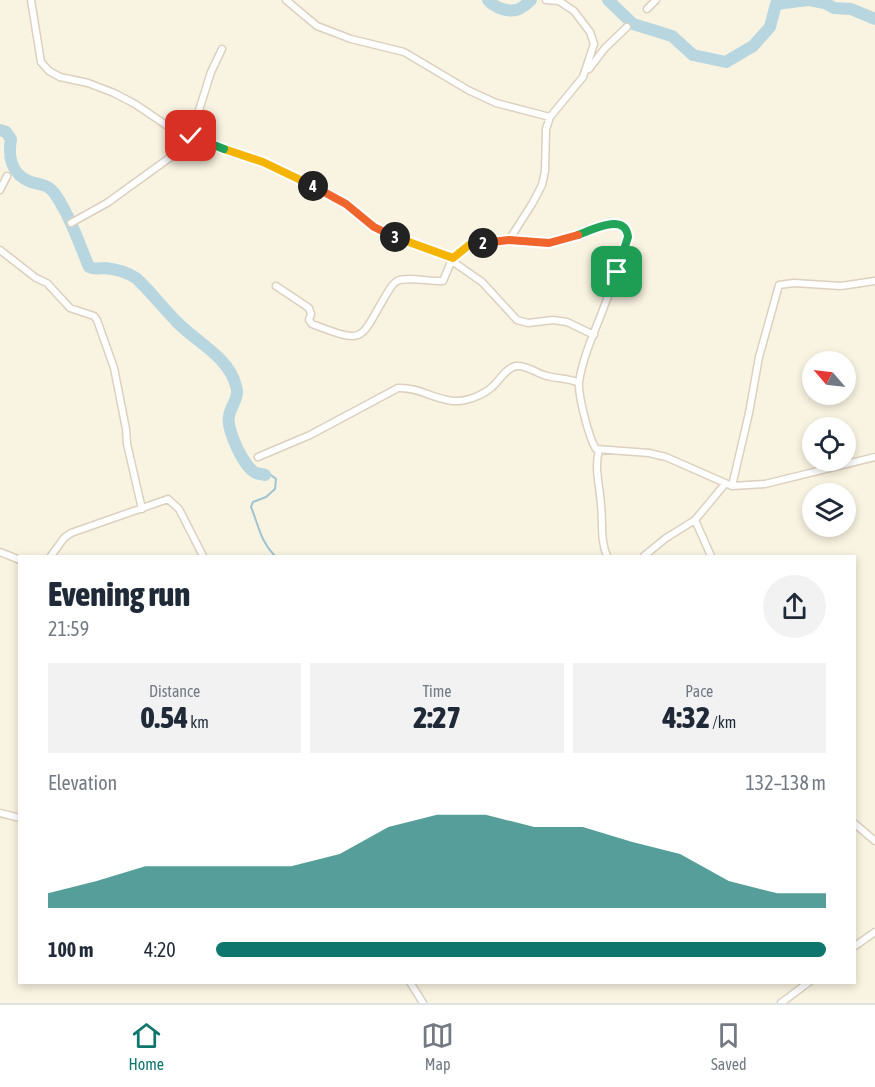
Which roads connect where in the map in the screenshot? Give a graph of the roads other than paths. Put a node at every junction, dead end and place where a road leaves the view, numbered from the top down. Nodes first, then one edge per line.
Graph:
1 (31, 0) edge
2 (286, 0) edge
3 (546, 0) edge
4 (656, 0) edge
5 (647, 9) dead end
6 (627, 27) dead end
7 (222, 49) dead end
8 (583, 77) junction
9 (550, 117) junction
10 (191, 136) junction
11 (7, 176) dead end
12 (0, 190) edge
13 (71, 223) dead end
14 (509, 240) junction
15 (0, 250) edge
16 (452, 259) junction
17 (875, 281) edge
18 (276, 286) dead end
19 (594, 335) junction
20 (579, 382) junction
21 (599, 450) junction
22 (258, 456) dead end
23 (875, 457) edge
24 (725, 484) junction
25 (732, 486) junction
26 (142, 509) junction
27 (695, 520) junction
28 (0, 552) edge
29 (52, 555) edge
30 (202, 555) edge
31 (607, 555) edge
32 (645, 555) edge
33 (711, 555) edge
34 (18, 559) edge
35 (0, 813) edge
36 (18, 818) edge
37 (856, 825) edge
38 (875, 841) edge
39 (875, 932) edge
40 (856, 945) edge
41 (411, 984) edge
42 (807, 984) edge
43 (786, 1002) edge
44 (423, 1003) edge

1 - 10 street
2 - 9 street
3 - 8 street
4 - 5 street
6 - 8 street
7 - 10 street
8 - 9 street
9 - 14 street
10 - 13 street
10 - 16 street
11 - 12 street
14 - 16 street
14 - 19 street
15 - 26 street
16 - 18 street
16 - 19 street
17 - 25 street
19 - 20 street
20 - 21 street
20 - 22 street
21 - 24 street
21 - 31 street
23 - 25 street
24 - 25 street
24 - 27 street
26 - 29 street
26 - 30 street
27 - 32 street
27 - 33 street
28 - 34 street
35 - 36 street
37 - 38 street
39 - 40 street
41 - 44 street
42 - 43 street

